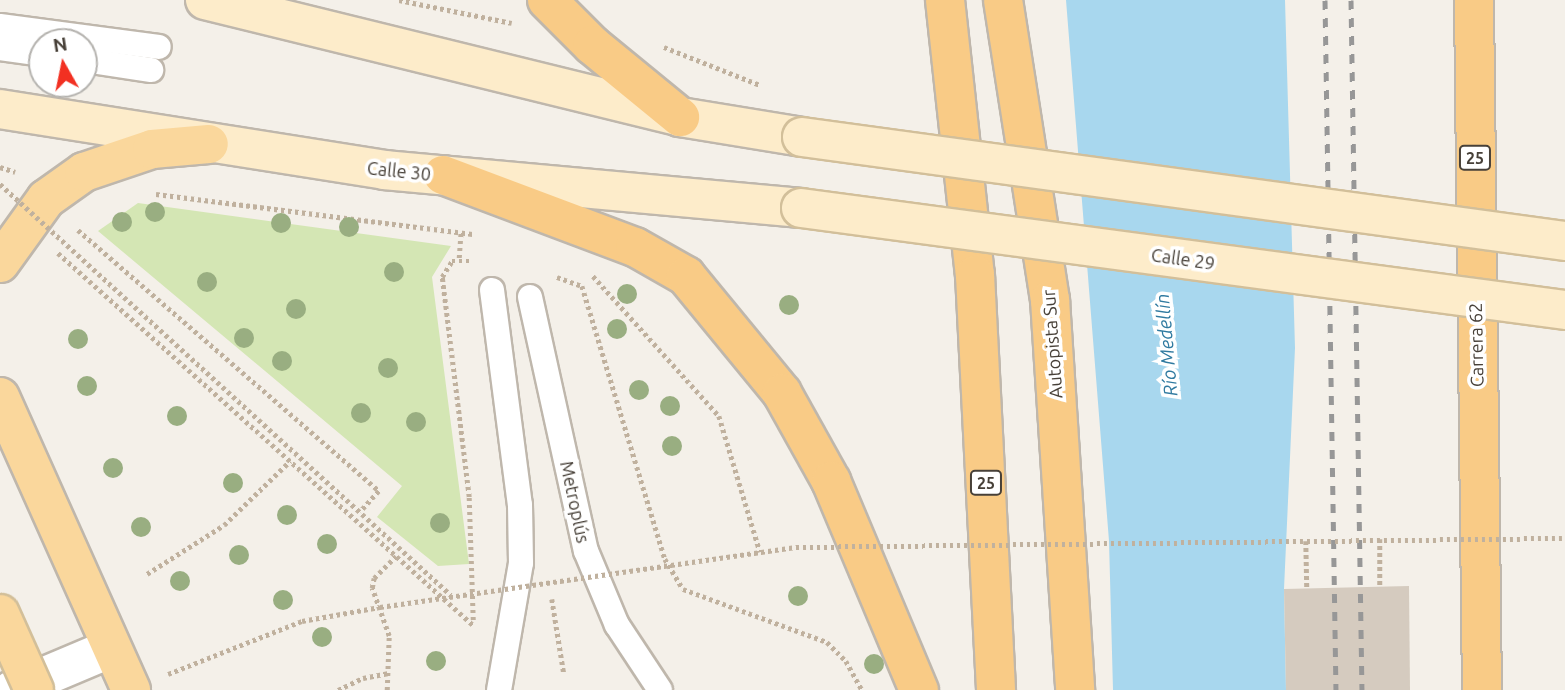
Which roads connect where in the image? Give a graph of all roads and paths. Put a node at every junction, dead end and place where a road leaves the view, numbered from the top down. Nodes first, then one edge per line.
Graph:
1 (205, 0) edge
2 (399, 0) edge
3 (945, 0) edge
4 (1003, 0) edge
5 (1475, 0) edge
6 (552, 6) edge
7 (0, 26) edge
8 (28, 32) edge
9 (657, 44) dead end
10 (98, 46) edge
11 (0, 48) edge
12 (28, 52) edge
13 (98, 60) edge
14 (762, 86) dead end
15 (0, 109) edge
16 (681, 117) junction
17 (209, 144) junction
18 (0, 167) edge
19 (443, 175) junction
20 (0, 184) edge
21 (148, 192) dead end
22 (800, 208) joint
23 (36, 211) junction
24 (461, 231) junction
25 (486, 237) dead end
26 (1565, 241) edge
27 (459, 258) dead end
28 (0, 263) edge
29 (593, 279) dead end
30 (492, 290) dead end
31 (530, 297) dead end
32 (1565, 310) edge
33 (0, 397) edge
34 (290, 461) junction
35 (360, 512) junction
36 (1565, 538) edge
37 (1380, 540) junction
38 (1306, 541) junction
39 (760, 552) junction
40 (396, 556) junction
41 (146, 573) dead end
42 (549, 581) junction
43 (1380, 586) dead end
44 (1307, 588) dead end
45 (451, 596) junction
46 (380, 607) junction
47 (0, 614) edge
48 (473, 625) dead end
49 (109, 649) junction
50 (388, 673) junction
51 (564, 674) dead end
52 (12, 690) edge
53 (34, 690) edge
54 (130, 690) edge
55 (338, 690) edge
56 (387, 690) edge
57 (499, 690) edge
58 (660, 690) edge
59 (919, 690) edge
60 (996, 690) edge
61 (1075, 690) edge
62 (1482, 690) edge

1 - 16 main road
2 - 6 path
3 - 60 highway, 25
4 - 61 highway, Autopista Sur
5 - 62 highway, Carrera 62 / 25
6 - 16 highway
7 - 8 lane
9 - 14 path
10 - 13 lane
11 - 12 lane
15 - 17 main road, Calle 30
16 - 26 main road, bridge
17 - 19 main road, Calle 30
17 - 23 main road
18 - 23 path
19 - 22 main road, Calle 30
19 - 59 highway
20 - 35 path, bridge
21 - 24 path
22 - 32 main road, Calle 29, bridge
23 - 28 main road
23 - 34 path
23 - 35 path
24 - 25 path
24 - 27 path
29 - 39 path
30 - 57 lane
31 - 58 lane, Metroplús
33 - 49 main road
34 - 40 path
34 - 41 path
35 - 45 path, bridge
36 - 37 path, bridge
37 - 38 path, bridge
37 - 43 path
38 - 39 path, bridge
38 - 44 path
39 - 42 path, bridge
40 - 46 path
40 - 48 path
42 - 45 path, bridge
42 - 51 path
45 - 46 path, bridge
46 - 50 path
46 - 54 path
47 - 53 main road, bridge
49 - 52 street
49 - 54 main road
50 - 55 path
50 - 56 path

